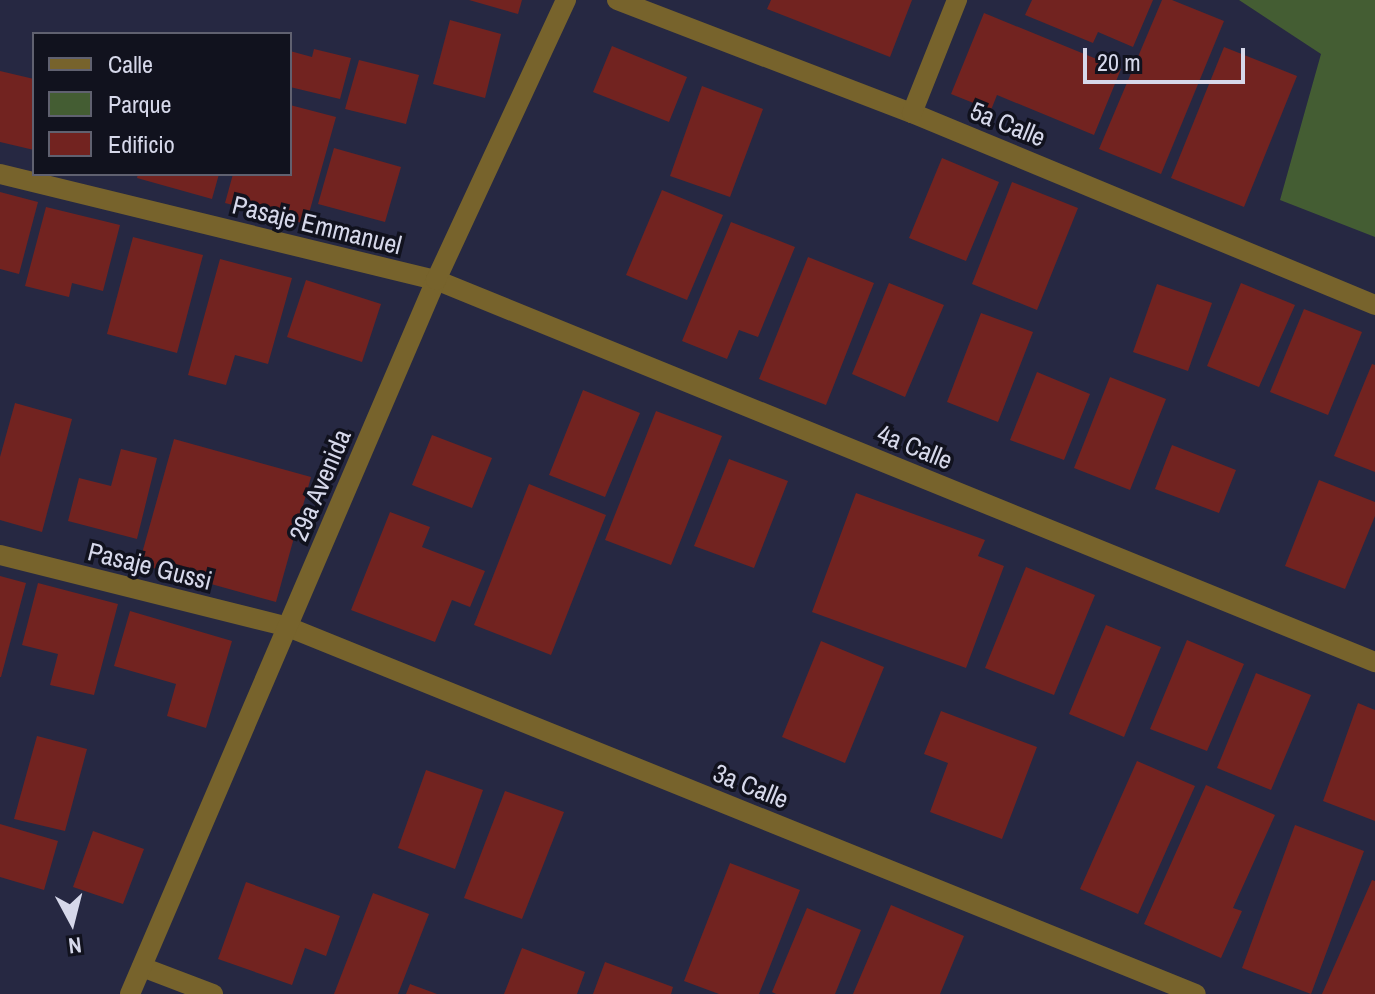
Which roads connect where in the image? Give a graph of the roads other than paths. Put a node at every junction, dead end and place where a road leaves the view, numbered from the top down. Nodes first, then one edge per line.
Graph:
1 (566, 0) edge
2 (617, 0) edge
3 (957, 0) edge
4 (912, 113) junction
5 (0, 174) edge
6 (436, 280) junction
7 (1375, 305) edge
8 (0, 555) edge
9 (288, 627) junction
10 (1375, 662) edge
11 (142, 967) junction
12 (130, 994) edge
13 (213, 994) edge
14 (1196, 994) edge

1 - 6 street, 29a Avenida
2 - 4 street, 5a Calle
3 - 4 street
4 - 7 street, 5a Calle
5 - 6 street, Pasaje Emmanuel
6 - 9 street, 29a Avenida
6 - 10 street, 4a Calle
8 - 9 street, Pasaje Gussi
9 - 11 street, 29a Avenida
9 - 14 street, 3a Calle
11 - 12 street, 29a Avenida
11 - 13 street

